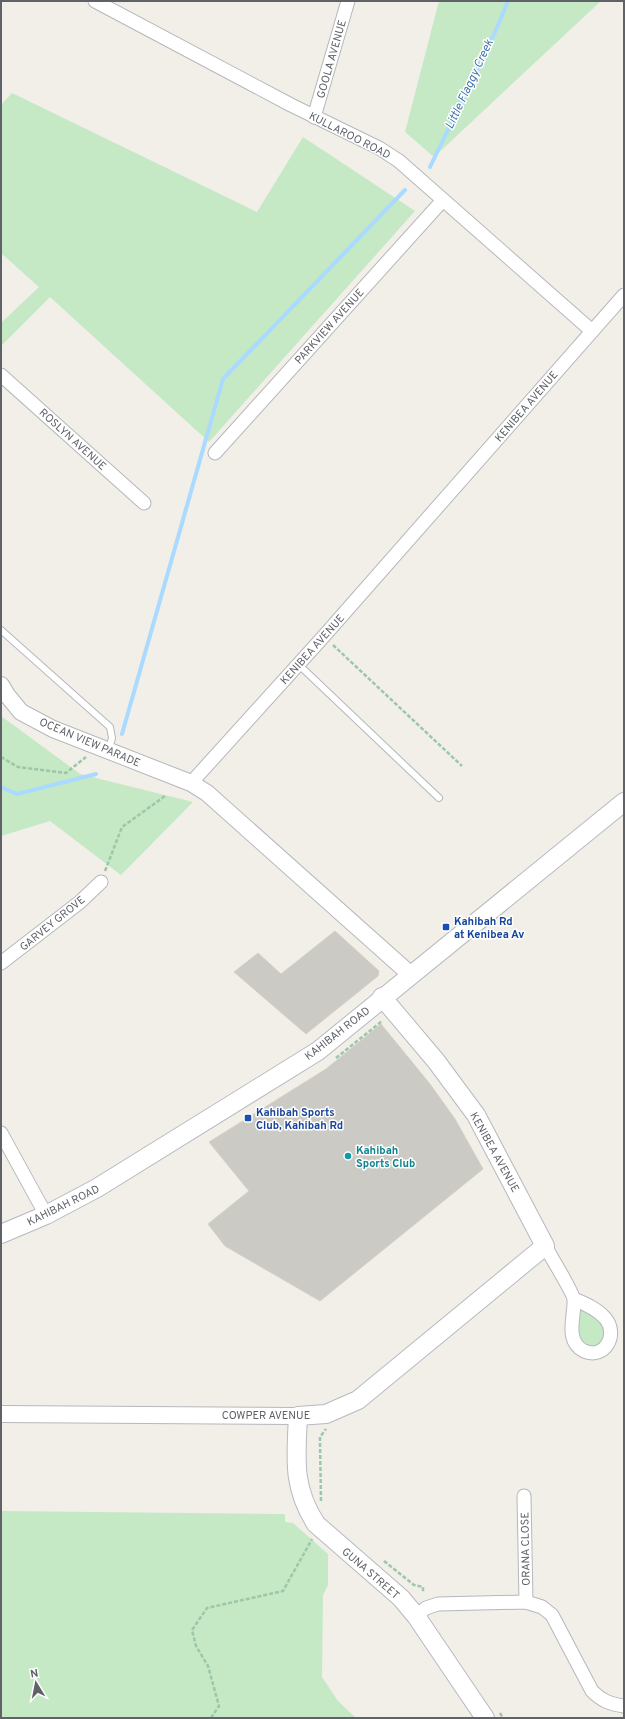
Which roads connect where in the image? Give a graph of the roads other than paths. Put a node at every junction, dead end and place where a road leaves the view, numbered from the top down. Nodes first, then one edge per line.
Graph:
1 (95, 1) edge
2 (348, 1) edge
3 (314, 117) junction
4 (443, 200) junction
5 (624, 295) edge
6 (592, 331) junction
7 (1, 375) edge
8 (215, 453) dead end
9 (144, 503) dead end
10 (1, 630) edge
11 (298, 664) junction
12 (1, 685) edge
13 (103, 750) junction
14 (191, 783) junction
15 (439, 798) dead end
16 (624, 802) edge
17 (101, 882) road end
18 (1, 963) edge
19 (411, 975) junction
20 (382, 997) junction
21 (1, 1133) edge
22 (46, 1215) junction
23 (1, 1234) edge
24 (545, 1246) junction
25 (574, 1299) dead end
26 (1, 1414) edge
27 (298, 1416) junction
28 (524, 1496) dead end
29 (526, 1602) junction
30 (416, 1616) junction
31 (624, 1706) edge
32 (485, 1718) edge

1 - 3 street, KULLAROO ROAD
2 - 3 street, GOOLA AVENUE
3 - 4 street, KULLAROO ROAD
4 - 6 street, KULLAROO ROAD
4 - 8 street, PARKVIEW AVENUE
5 - 6 street, KENIBEA AVENUE
6 - 11 street, KENIBEA AVENUE
7 - 9 street, ROSLYN AVENUE
10 - 13 lane
11 - 14 street, KENIBEA AVENUE
11 - 15 lane
12 - 13 street, OCEAN VIEW PARADE
13 - 14 street, OCEAN VIEW PARADE
14 - 19 street
16 - 19 main road, KAHIBAH ROAD
17 - 18 street, GARVEY GROVE
19 - 20 main road, KAHIBAH ROAD
20 - 22 main road, KAHIBAH ROAD
20 - 24 main road, KENIBEA AVENUE
21 - 22 street
22 - 23 main road, KAHIBAH ROAD
24 - 25 street, KENIBEA AVENUE
24 - 27 main road, COWPER AVENUE
26 - 27 street, COWPER AVENUE
27 - 30 main road, GUNA STREET
28 - 29 street, ORANA CLOSE
29 - 30 street
29 - 31 street
30 - 32 main road, GUNA STREET

